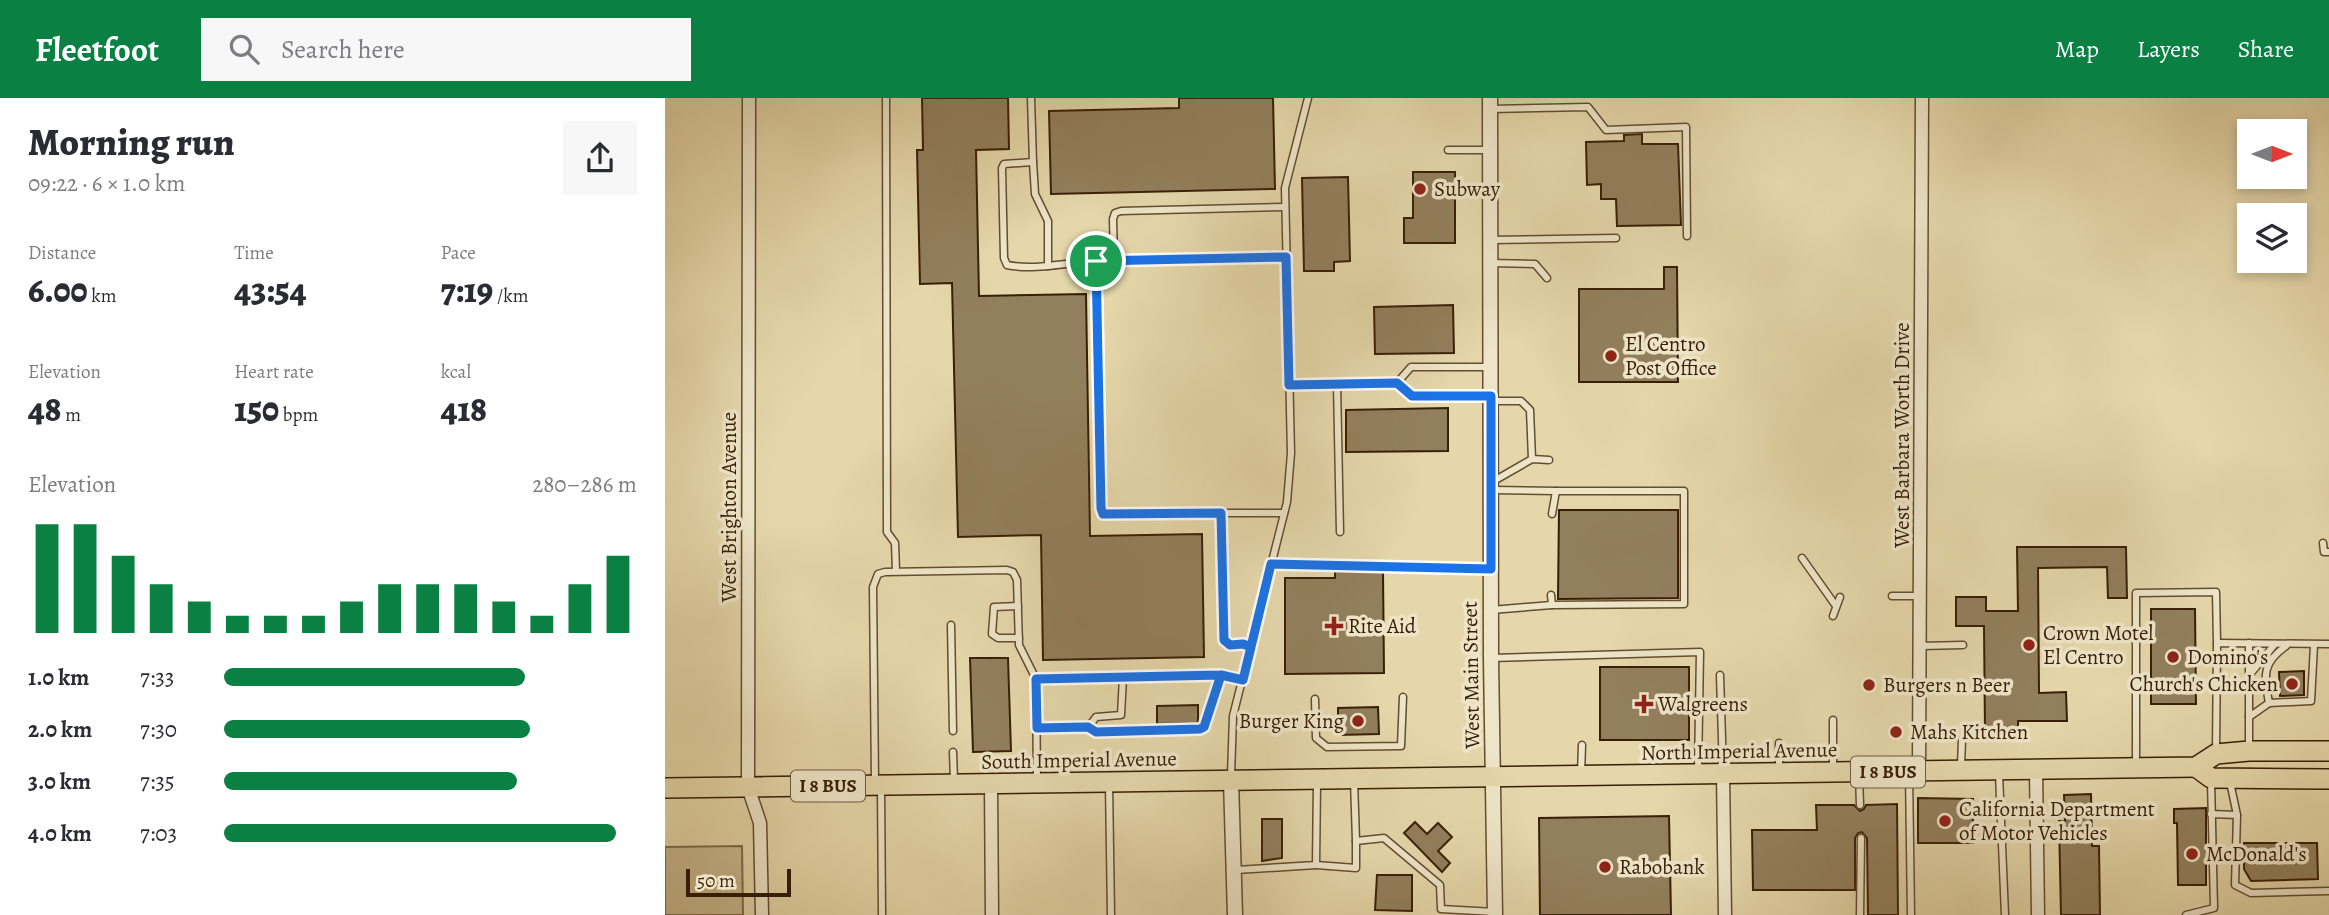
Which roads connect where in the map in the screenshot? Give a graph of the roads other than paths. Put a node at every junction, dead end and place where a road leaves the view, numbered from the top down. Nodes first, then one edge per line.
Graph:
1 (749, 98) edge
2 (886, 98) edge
3 (1031, 98) edge
4 (1308, 98) edge
5 (1922, 98) edge
6 (1490, 104) edge
7 (1448, 150) dead end
8 (1490, 150) junction
9 (1033, 162) junction
10 (1285, 207) junction
11 (1687, 236) dead end
12 (1616, 238) dead end
13 (1490, 240) junction
14 (1286, 257) junction
15 (1114, 260) junction
16 (1096, 261) junction
17 (1490, 263) junction
18 (1048, 266) junction
19 (1547, 278) dead end
20 (1491, 367) junction
21 (1397, 383) junction
22 (1337, 384) junction
23 (1289, 385) junction
24 (1491, 398) junction
25 (1532, 459) junction
26 (1549, 460) dead end
27 (1490, 486) junction
28 (1556, 491) junction
29 (1221, 513) junction
30 (1284, 513) junction
31 (1552, 514) dead end
32 (1340, 532) dead end
33 (2323, 543) dead end
34 (2329, 552) edge
35 (1801, 558) dead end
36 (1271, 564) junction
37 (1491, 569) junction
38 (896, 572) junction
39 (1551, 595) dead end
40 (1892, 596) dead end
41 (1921, 596) junction
42 (1840, 597) dead end
43 (1552, 605) junction
44 (1017, 606) junction
45 (1836, 606) junction
46 (1491, 610) junction
47 (1833, 616) dead end
48 (951, 625) dead end
49 (1019, 638) junction
50 (2217, 643) junction
51 (2249, 643) junction
52 (2275, 644) junction
53 (2329, 644) edge
54 (1963, 645) dead end
55 (2287, 645) junction
56 (2314, 645) junction
57 (1921, 646) junction
58 (1251, 647) junction
59 (1491, 658) junction
60 (2249, 674) junction
61 (1221, 675) junction
62 (1720, 675) dead end
63 (1122, 677) junction
64 (1036, 679) junction
65 (1243, 680) junction
66 (1403, 697) dead end
67 (1315, 699) dead end
68 (2269, 702) junction
69 (2249, 717) junction
70 (1833, 720) dead end
71 (1088, 727) junction
72 (1037, 728) junction
73 (953, 732) dead end
74 (1962, 740) dead end
75 (1779, 743) dead end
76 (1582, 744) dead end
77 (2249, 751) junction
78 (2329, 751) edge
79 (953, 752) dead end
80 (2216, 754) junction
81 (2136, 768) junction
82 (1999, 770) junction
83 (2036, 770) junction
84 (1914, 771) junction
85 (1961, 771) junction
86 (1833, 772) junction
87 (1859, 772) junction
88 (1779, 773) junction
89 (1698, 774) junction
90 (1723, 774) junction
91 (2212, 775) junction
92 (1581, 776) junction
93 (1494, 777) junction
94 (1317, 779) junction
95 (1354, 779) junction
96 (2329, 779) edge
97 (1231, 780) junction
98 (1109, 782) junction
99 (991, 783) junction
100 (1037, 783) junction
101 (954, 784) junction
102 (878, 785) junction
103 (748, 787) junction
104 (665, 788) edge
105 (1860, 805) dead end
106 (2211, 814) junction
107 (2237, 815) junction
108 (1861, 838) dead end
109 (1356, 841) junction
110 (1316, 865) junction
111 (1234, 870) junction
112 (2329, 891) edge
113 (2212, 912) edge
114 (1495, 913) edge
115 (762, 915) edge
116 (882, 915) edge
117 (992, 915) edge
118 (1111, 915) edge
119 (1235, 915) edge
120 (1725, 915) edge
121 (1860, 915) edge
122 (1911, 915) edge
123 (2005, 915) edge
124 (2038, 915) edge
125 (2186, 915) edge

1 - 103 street, West Brighton Avenue
2 - 38 lane
3 - 9 lane
4 - 10 lane
5 - 41 street, West Barbara Worth Drive
6 - 8 street, West Main Street
6 - 11 lane
7 - 8 lane
8 - 13 street, West Main Street
9 - 18 lane
9 - 18 lane
10 - 14 lane
10 - 15 lane
12 - 13 lane
13 - 17 street, West Main Street
14 - 15 lane
14 - 23 lane
15 - 16 lane
16 - 18 lane
16 - 29 lane
17 - 19 lane
17 - 20 street, West Main Street
20 - 21 lane
20 - 24 street, West Main Street
21 - 22 lane
21 - 24 lane
22 - 23 lane
22 - 32 lane
23 - 30 lane
24 - 25 lane
24 - 27 street, West Main Street
25 - 26 lane
25 - 27 lane
27 - 28 lane
27 - 37 street, West Main Street
28 - 31 lane
28 - 43 lane
29 - 30 lane
29 - 58 lane
30 - 36 lane
33 - 34 lane
35 - 45 lane
36 - 37 lane
36 - 58 lane
37 - 46 street, West Main Street
38 - 44 lane
38 - 102 lane
39 - 43 lane
40 - 41 lane
41 - 57 street, West Barbara Worth Drive
42 - 45 lane
43 - 46 lane
44 - 49 lane
44 - 49 lane
45 - 47 lane
46 - 59 street, West Main Street
48 - 73 lane
49 - 64 lane
50 - 51 lane
50 - 80 lane
50 - 81 lane
51 - 52 lane
51 - 60 lane
52 - 55 lane
52 - 60 lane
53 - 56 lane
54 - 57 lane
55 - 56 lane
55 - 68 lane
56 - 68 lane
57 - 84 street, West Barbara Worth Drive
58 - 65 lane
59 - 89 lane
59 - 93 street, West Main Street
60 - 69 lane
61 - 63 lane
61 - 65 lane
61 - 71 lane
62 - 90 lane
63 - 64 lane
63 - 71 lane
64 - 72 lane
65 - 97 lane
66 - 67 lane
68 - 69 lane
69 - 77 lane
70 - 86 lane
71 - 72 lane
72 - 100 lane
74 - 85 lane
75 - 88 lane
76 - 92 lane
77 - 78 highway
77 - 80 highway
79 - 101 lane
80 - 91 highway
81 - 83 highway, North Imperial Avenue / I 8 BUS
81 - 91 highway, North Imperial Avenue / I 8 BUS
82 - 83 highway, North Imperial Avenue / I 8 BUS
82 - 85 highway, North Imperial Avenue / I 8 BUS
82 - 123 lane
83 - 124 street
84 - 85 highway, North Imperial Avenue / I 8 BUS
84 - 87 highway, North Imperial Avenue / I 8 BUS
84 - 122 lane
86 - 87 highway, North Imperial Avenue / I 8 BUS
86 - 88 highway, North Imperial Avenue / I 8 BUS
87 - 105 lane
88 - 90 highway, North Imperial Avenue / I 8 BUS
89 - 90 highway, North Imperial Avenue / I 8 BUS
89 - 92 highway, North Imperial Avenue / I 8 BUS
90 - 120 street
91 - 96 highway, North Imperial Avenue / I 8 BUS
91 - 106 lane
91 - 107 lane
92 - 93 highway, North Imperial Avenue / I 8 BUS
93 - 95 highway, South Imperial Avenue / I 8 BUS
93 - 114 street, West Main Street
94 - 95 highway, South Imperial Avenue / I 8 BUS
94 - 97 highway, South Imperial Avenue / I 8 BUS
94 - 110 lane
95 - 109 lane
97 - 98 highway, South Imperial Avenue / I 8 BUS
97 - 111 street
98 - 100 highway, South Imperial Avenue / I 8 BUS
98 - 118 lane
99 - 100 highway, South Imperial Avenue / I 8 BUS
99 - 101 highway, South Imperial Avenue / I 8 BUS
99 - 117 street
101 - 102 highway, South Imperial Avenue / I 8 BUS
102 - 103 highway, South Imperial Avenue / I 8 BUS
102 - 116 lane
103 - 104 highway, South Imperial Avenue / I 8 BUS
103 - 115 street, West Brighton Avenue
106 - 107 lane
106 - 113 lane
107 - 112 lane
108 - 121 lane
109 - 110 lane
109 - 114 lane
110 - 111 lane
111 - 119 street
113 - 125 lane

